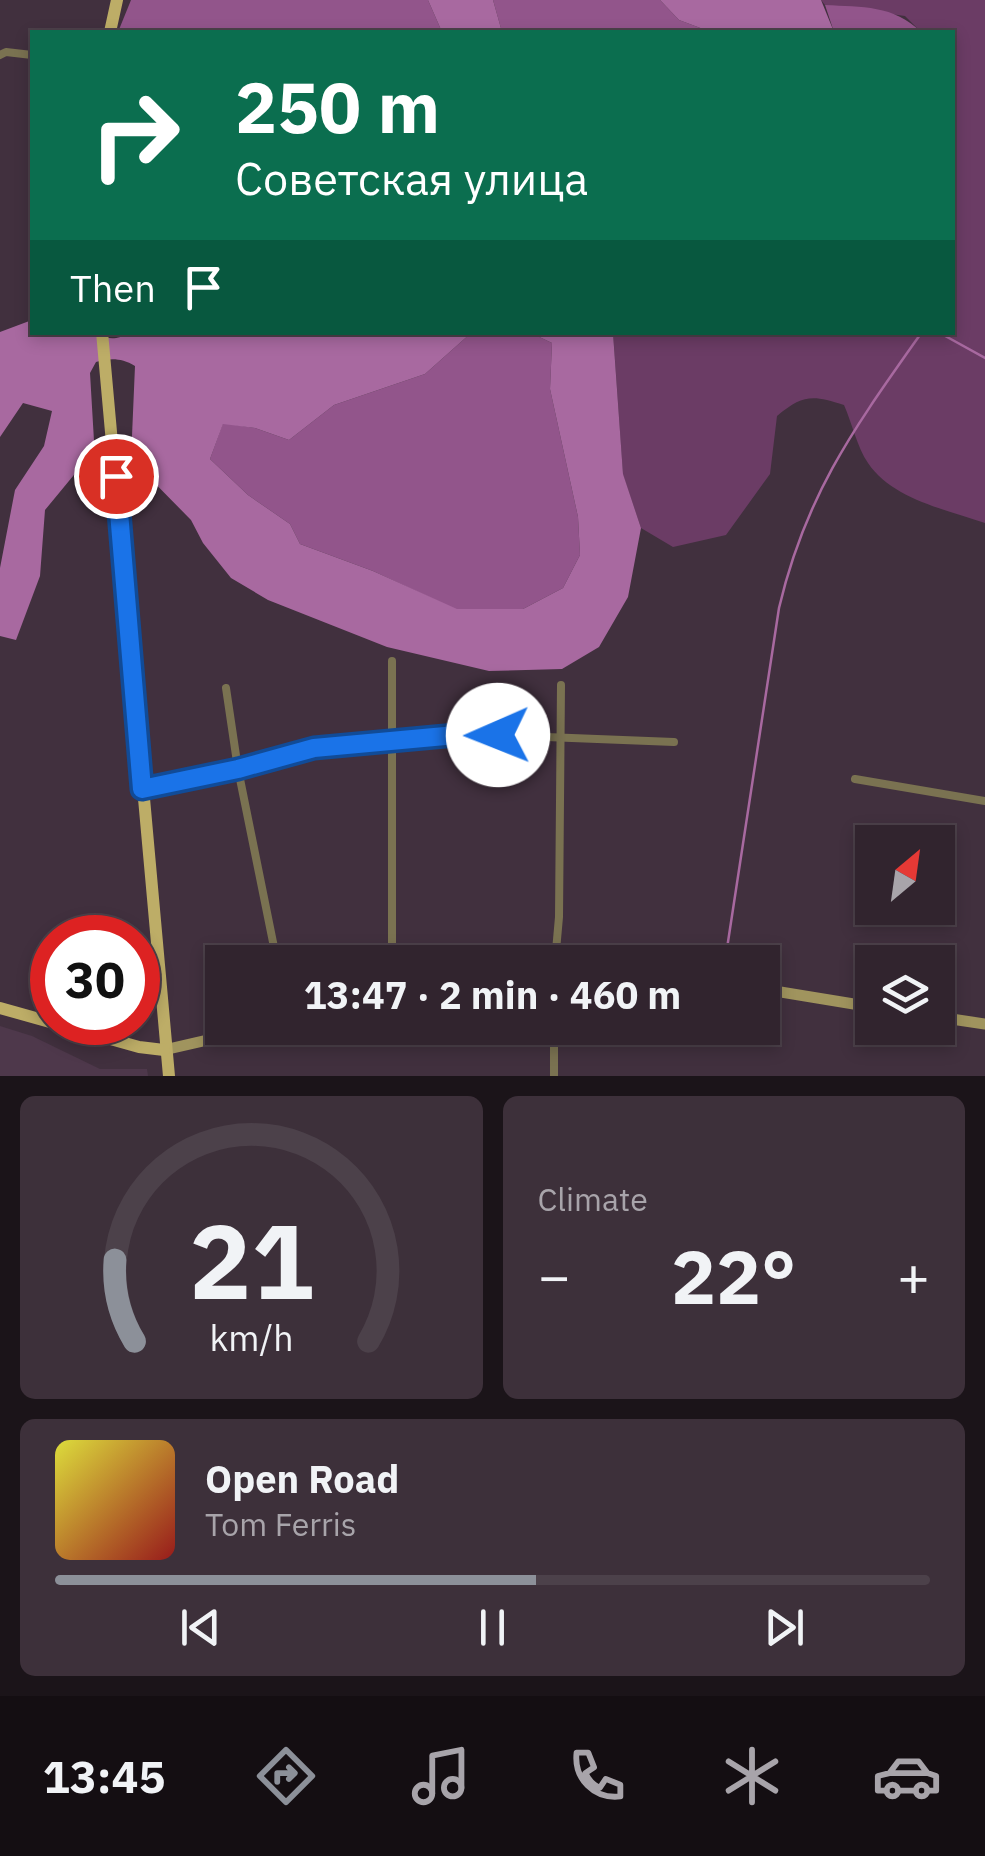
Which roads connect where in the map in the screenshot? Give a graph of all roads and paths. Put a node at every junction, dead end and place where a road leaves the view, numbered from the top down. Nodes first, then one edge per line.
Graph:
1 (117, 0) edge
2 (110, 30) edge
3 (30, 54) edge
4 (0, 55) edge
5 (102, 335) edge
6 (392, 661) dead end
7 (561, 686) dead end
8 (226, 688) dead end
9 (561, 737) junction
10 (391, 740) junction
11 (674, 742) dead end
12 (238, 769) junction
13 (855, 779) dead end
14 (142, 789) junction
15 (985, 801) edge
16 (274, 945) edge
17 (392, 945) edge
18 (556, 945) edge
19 (780, 993) edge
20 (855, 1004) edge
21 (0, 1008) edge
22 (955, 1020) edge
23 (985, 1024) edge
24 (205, 1041) edge
25 (554, 1045) edge
26 (164, 1050) junction
27 (169, 1076) edge
28 (554, 1076) edge

1 - 2 main road
3 - 4 street
5 - 14 main road
6 - 10 street
7 - 9 street
8 - 12 street
9 - 10 street
9 - 11 street
9 - 18 street
10 - 12 street
10 - 17 street
12 - 14 street
12 - 16 street
13 - 15 street
14 - 26 main road
19 - 20 street
21 - 26 main road
22 - 23 street
24 - 26 street
25 - 28 street
26 - 27 main road

